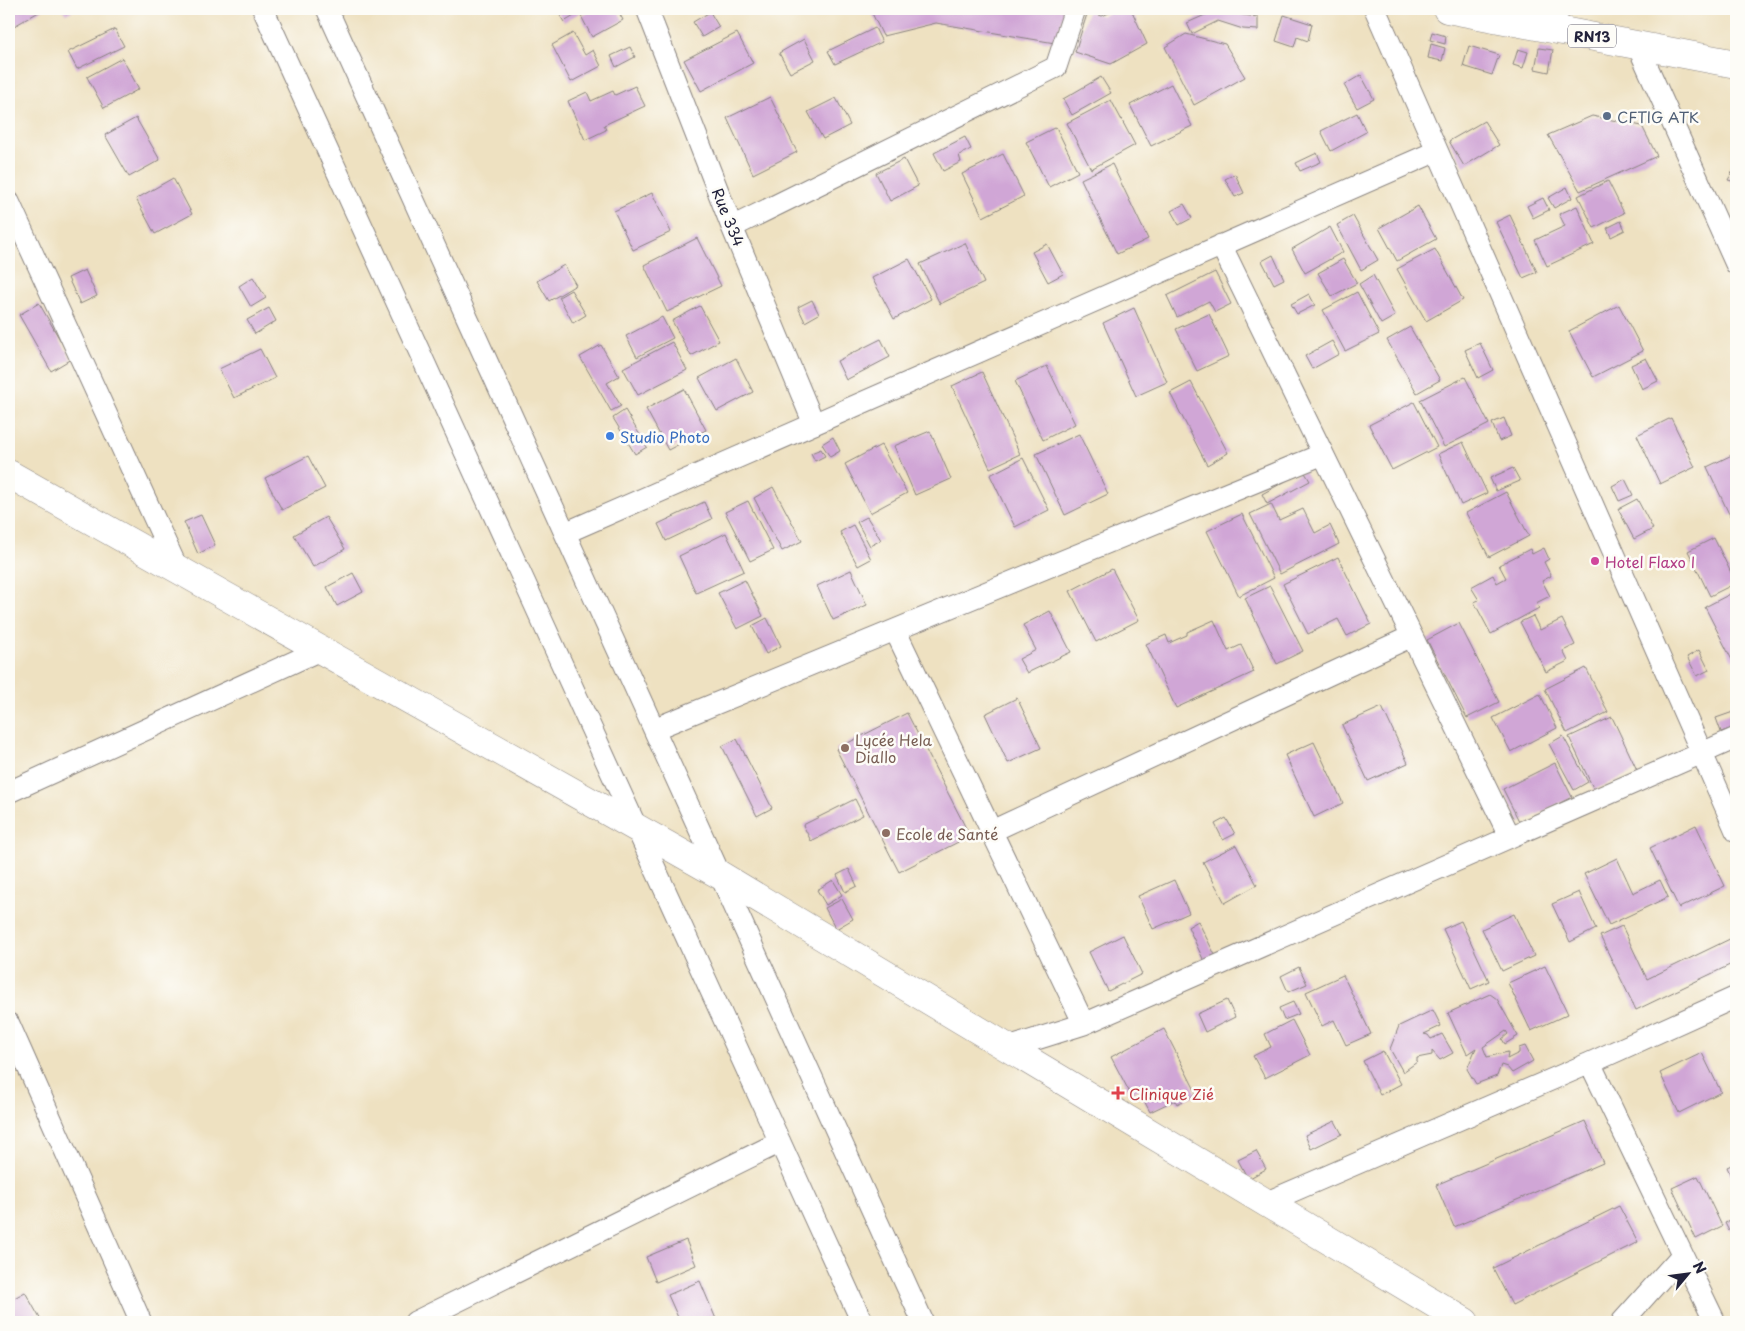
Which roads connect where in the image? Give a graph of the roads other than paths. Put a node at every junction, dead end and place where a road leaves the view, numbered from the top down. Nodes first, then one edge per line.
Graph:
1 (262, 9) edge
2 (327, 9) edge
3 (647, 9) edge
4 (1076, 9) edge
5 (1375, 9) edge
6 (1447, 9) edge
7 (1557, 20) edge
8 (1637, 44) junction
9 (1736, 64) edge
10 (1437, 150) junction
11 (9, 202) edge
12 (732, 227) junction
13 (1221, 245) junction
14 (1736, 264) edge
15 (814, 424) junction
16 (1323, 454) junction
17 (9, 474) edge
18 (565, 533) junction
19 (178, 570) junction
20 (895, 630) junction
21 (1412, 636) junction
22 (320, 650) junction
23 (654, 729) junction
24 (1736, 738) edge
25 (1702, 753) junction
26 (9, 792) edge
27 (637, 829) junction
28 (992, 831) junction
29 (1736, 831) edge
30 (1510, 837) junction
31 (720, 875) junction
32 (1736, 996) edge
33 (9, 1024) edge
34 (1084, 1024) junction
35 (1008, 1048) junction
36 (1590, 1063) junction
37 (780, 1142) junction
38 (1266, 1203) junction
39 (1682, 1255) junction
40 (141, 1322) edge
41 (415, 1322) edge
42 (862, 1322) edge
43 (923, 1322) edge
44 (1465, 1322) edge
45 (1622, 1322) edge
46 (1715, 1322) edge

1 - 27 street
2 - 18 street
3 - 12 street, Rue 334
4 - 12 street
5 - 10 street
6 - 7 street, RN13
7 - 8 street, RN13
8 - 9 street, RN13
8 - 14 street
10 - 13 street
10 - 25 street
11 - 19 street
12 - 15 street, Rue 334
13 - 15 street
13 - 16 street
15 - 18 street
16 - 20 street
16 - 21 street
17 - 19 street
18 - 23 street
19 - 22 street
20 - 23 street
20 - 28 street
21 - 28 street
21 - 30 street
22 - 26 street
22 - 27 street
23 - 31 street
24 - 25 street
25 - 29 street
25 - 30 street
27 - 31 street
27 - 37 street
28 - 34 street
30 - 34 street
31 - 35 street
31 - 43 street
32 - 36 street
33 - 40 street
34 - 35 street
35 - 38 street
36 - 38 street
36 - 39 street
37 - 41 street
37 - 42 street
38 - 44 street
39 - 45 street
39 - 46 street

